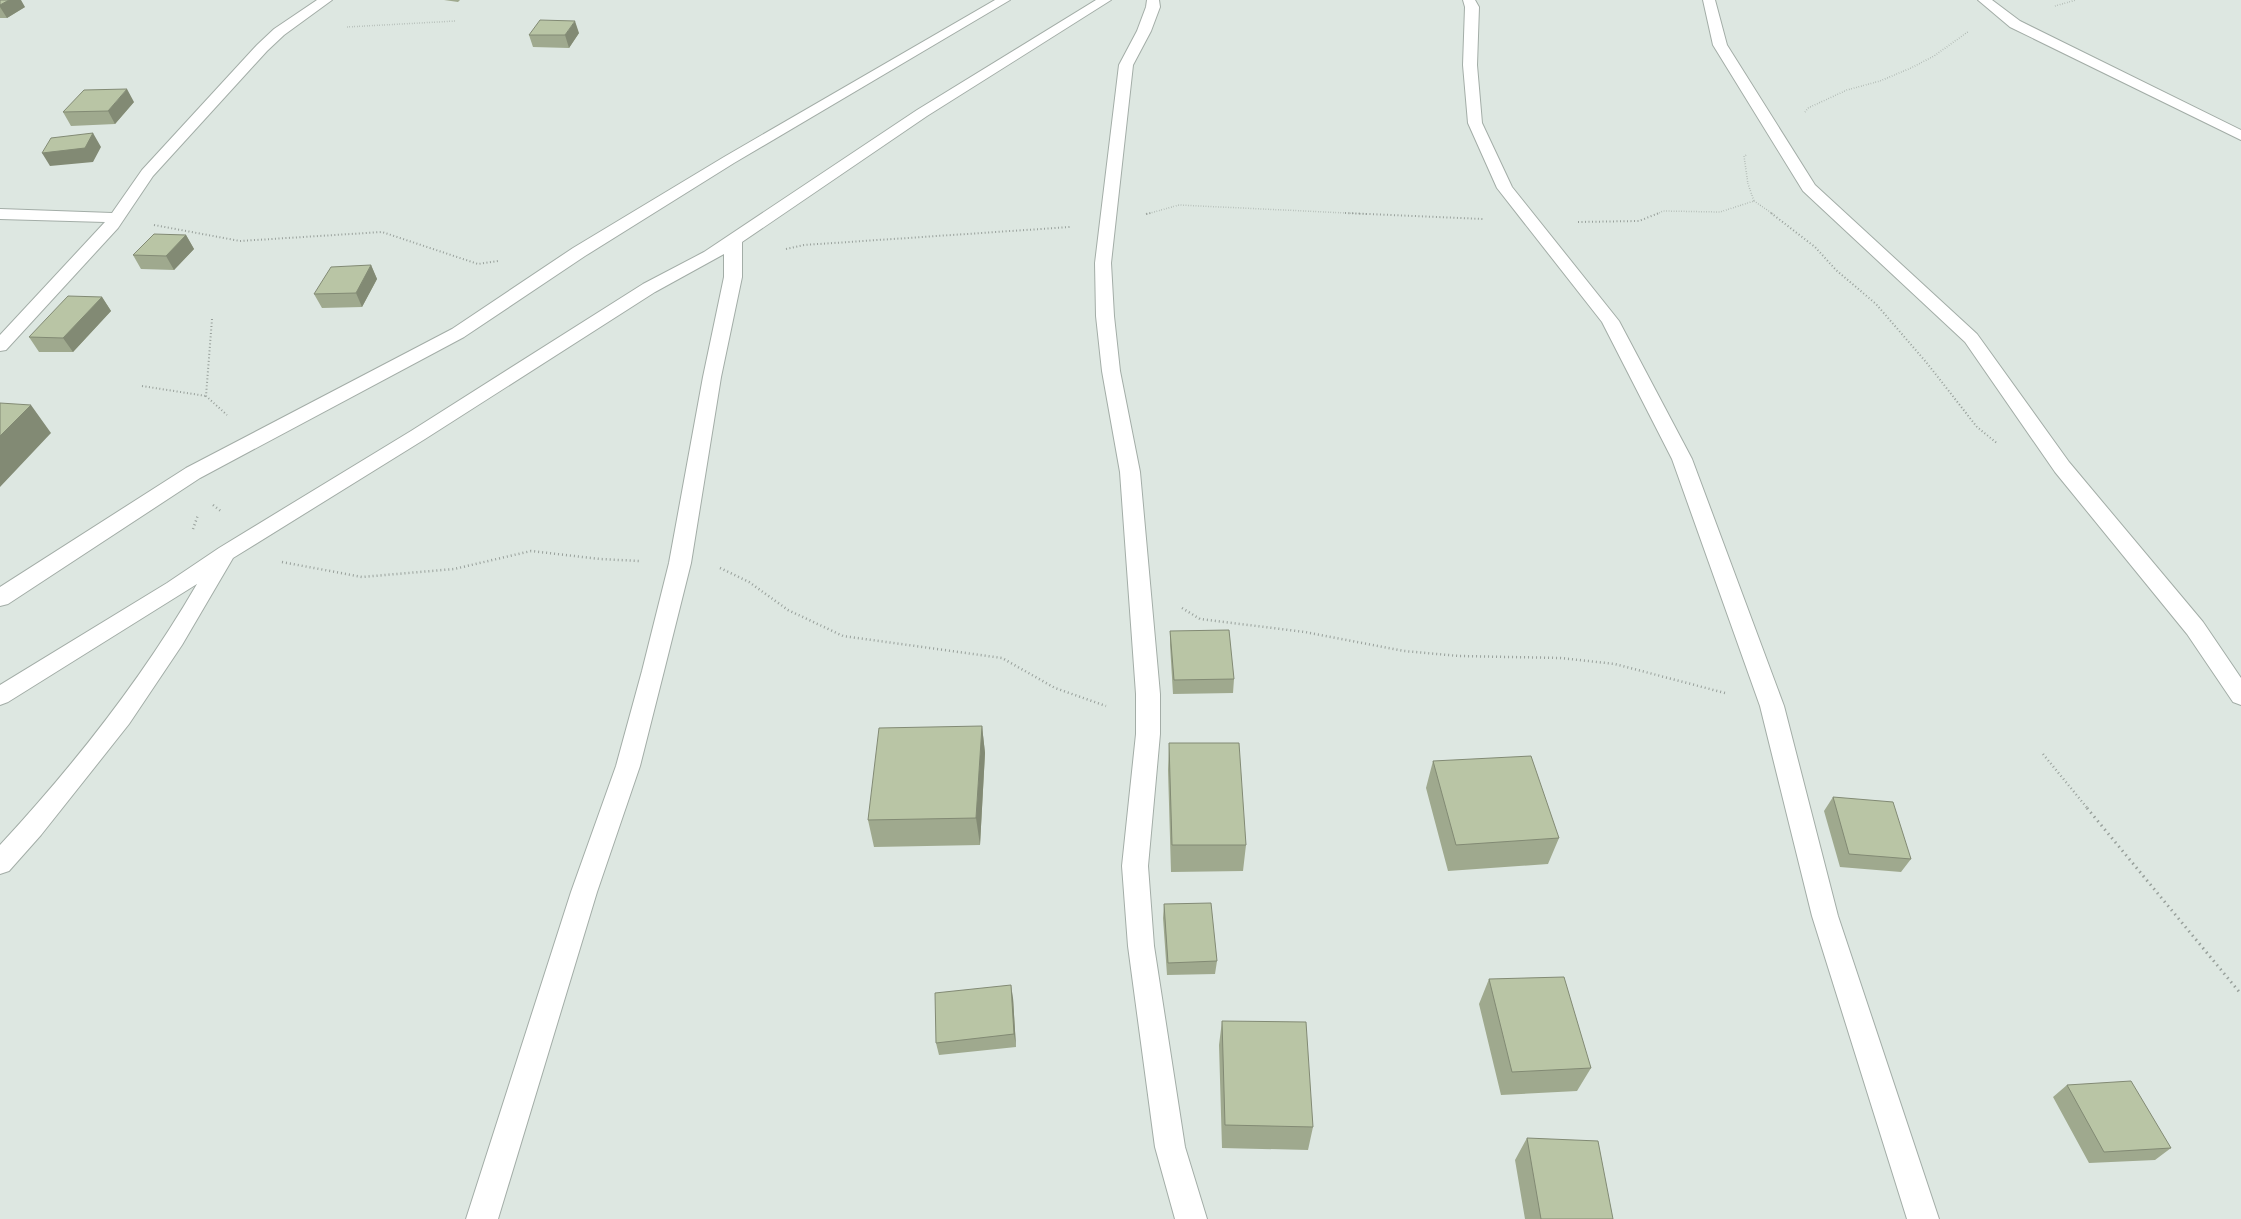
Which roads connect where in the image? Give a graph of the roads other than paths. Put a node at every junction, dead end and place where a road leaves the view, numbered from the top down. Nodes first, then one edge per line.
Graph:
1 (326, 0) edge
2 (1004, 0) edge
3 (1105, 0) edge
4 (1153, 0) edge
5 (1469, 0) edge
6 (1709, 0) edge
7 (1984, 0) edge
8 (2241, 136) edge
9 (0, 214) edge
10 (115, 221) junction
11 (733, 251) junction
12 (0, 346) edge
13 (226, 553) junction
14 (0, 598) edge
15 (0, 696) edge
16 (2241, 696) edge
17 (0, 863) edge
18 (482, 1219) edge
19 (1191, 1219) edge
20 (1923, 1219) edge

1 - 10 main road
2 - 14 main road
3 - 11 main road
4 - 19 main road
5 - 20 main road
6 - 16 main road
7 - 8 main road
9 - 10 main road
10 - 12 main road
11 - 13 main road
11 - 18 main road
13 - 15 main road
13 - 17 main road

